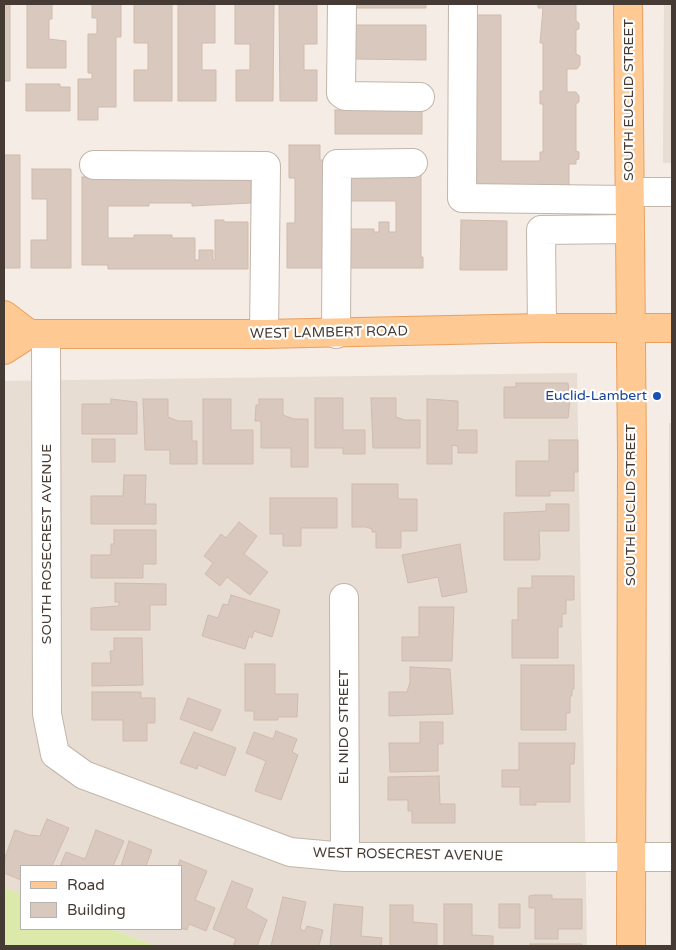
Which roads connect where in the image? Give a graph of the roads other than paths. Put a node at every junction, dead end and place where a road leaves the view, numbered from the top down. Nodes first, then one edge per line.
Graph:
1 (342, 4) edge
2 (463, 4) edge
3 (628, 4) edge
4 (420, 97) dead end
5 (282, 164) dead end
6 (413, 164) dead end
7 (94, 165) dead end
8 (672, 192) edge
9 (629, 196) junction
10 (629, 229) junction
11 (4, 315) edge
12 (542, 328) junction
13 (629, 328) junction
14 (672, 328) edge
15 (38, 334) junction
16 (273, 334) junction
17 (336, 334) junction
18 (4, 350) edge
19 (344, 598) dead end
20 (55, 754) joint
21 (345, 857) junction
22 (631, 857) junction
23 (672, 857) edge
24 (631, 946) edge

1 - 4 street
2 - 9 street
3 - 9 main road, SOUTH EUCLID STREET
5 - 16 street
6 - 17 street
7 - 16 street
8 - 9 street
9 - 10 main road, SOUTH EUCLID STREET
10 - 12 street
10 - 13 main road, SOUTH EUCLID STREET
11 - 15 main road
12 - 13 main road, WEST LAMBERT ROAD
12 - 17 main road, WEST LAMBERT ROAD
13 - 14 main road, WEST LAMBERT ROAD
13 - 22 main road, SOUTH EUCLID STREET
15 - 16 main road, WEST LAMBERT ROAD
15 - 18 main road
15 - 20 street, SOUTH ROSECREST AVENUE
16 - 17 main road, WEST LAMBERT ROAD
19 - 21 street, EL NIDO STREET
20 - 21 street, WEST ROSECREST AVENUE
21 - 22 street, WEST ROSECREST AVENUE
22 - 23 street, WEST ROSECREST AVENUE
22 - 24 main road, SOUTH EUCLID STREET

